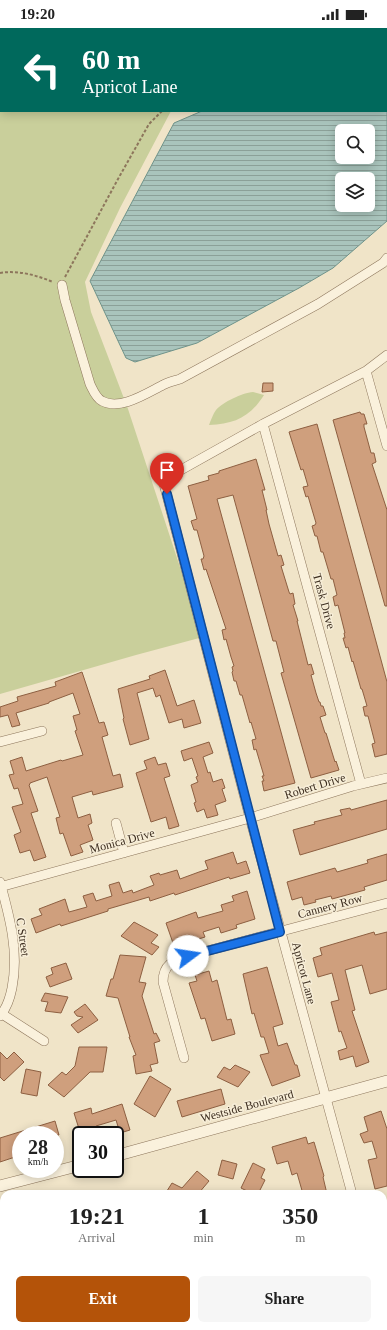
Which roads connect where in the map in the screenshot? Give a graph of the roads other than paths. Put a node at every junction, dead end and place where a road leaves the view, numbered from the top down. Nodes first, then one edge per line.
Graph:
1 (387, 258) edge
2 (62, 285) road end
3 (387, 355) edge
4 (366, 371) junction
5 (263, 424) junction
6 (387, 446) edge
7 (42, 731) dead end
8 (0, 742) edge
9 (387, 778) edge
10 (361, 784) junction
11 (250, 818) junction
12 (116, 823) dead end
13 (124, 853) junction
14 (0, 885) edge
15 (387, 903) edge
16 (280, 932) junction
17 (1, 1015) edge
18 (44, 1042) dead end
19 (184, 1058) dead end
20 (387, 1081) edge
21 (326, 1098) junction
22 (124, 1154) edge
23 (72, 1167) edge
24 (0, 1186) edge
25 (351, 1190) edge

1 - 2 street
3 - 4 street
4 - 5 street
4 - 6 street
5 - 10 street, Trask Drive
5 - 11 street, Apricot Lane
7 - 8 street
9 - 10 street, Robert Drive
10 - 11 street, Robert Drive
11 - 13 street, Monica Drive
11 - 16 street, Apricot Lane
12 - 13 street
13 - 14 street, Monica Drive
14 - 17 street, C Street
15 - 16 street, Cannery Row
16 - 19 street, Cannery Row
16 - 21 street, Apricot Lane
17 - 18 street
20 - 21 street, Westside Boulevard
21 - 22 street, Westside Boulevard
21 - 25 street, Apricot Lane
23 - 24 street

